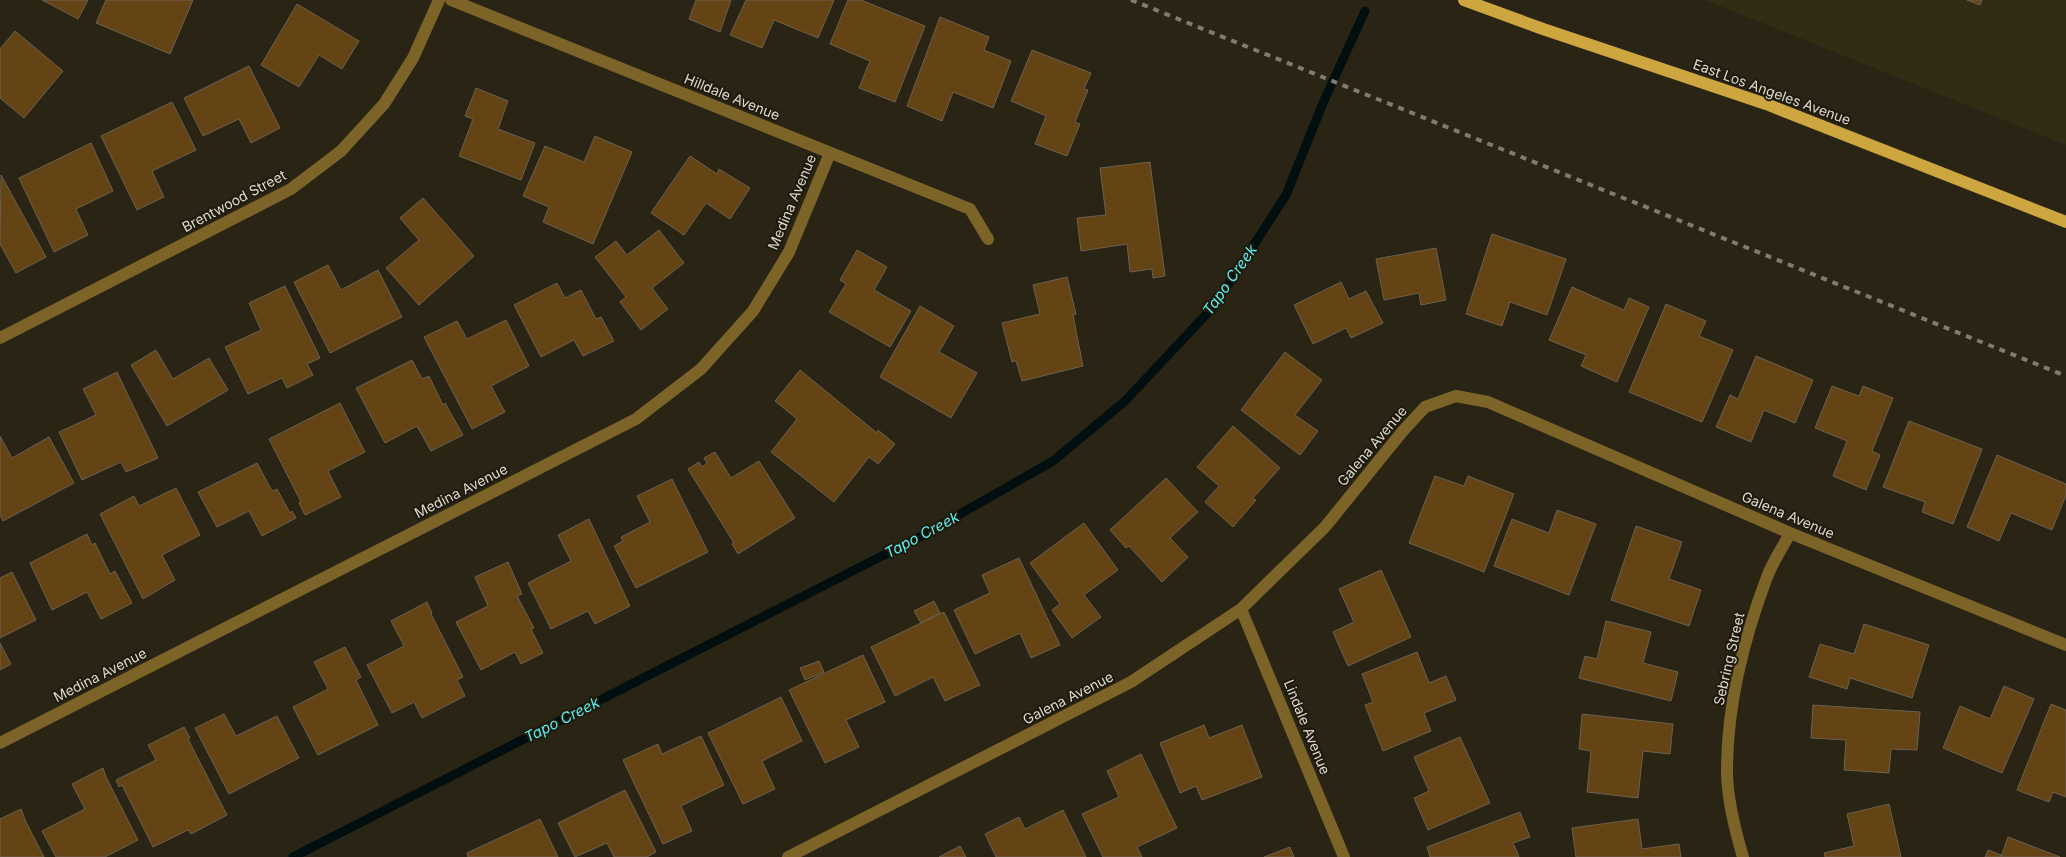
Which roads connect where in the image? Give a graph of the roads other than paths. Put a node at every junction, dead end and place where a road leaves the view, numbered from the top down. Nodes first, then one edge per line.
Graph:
1 (439, 0) edge
2 (451, 0) edge
3 (1464, 0) edge
4 (830, 153) junction
5 (2066, 222) edge
6 (988, 239) dead end
7 (0, 338) edge
8 (1790, 533) junction
9 (1242, 609) junction
10 (2066, 645) edge
11 (0, 744) edge
12 (788, 857) edge
13 (1344, 857) edge
14 (1743, 857) edge

1 - 7 street, Brentwood Street
2 - 4 street, Hilldale Avenue
3 - 5 main road, East Los Angeles Avenue
4 - 6 street, Hilldale Avenue
4 - 11 street, Medina Avenue
8 - 9 street, Galena Avenue
8 - 10 street, Galena Avenue
8 - 14 street, Sebring Street
9 - 12 street, Galena Avenue
9 - 13 street, Lindale Avenue

